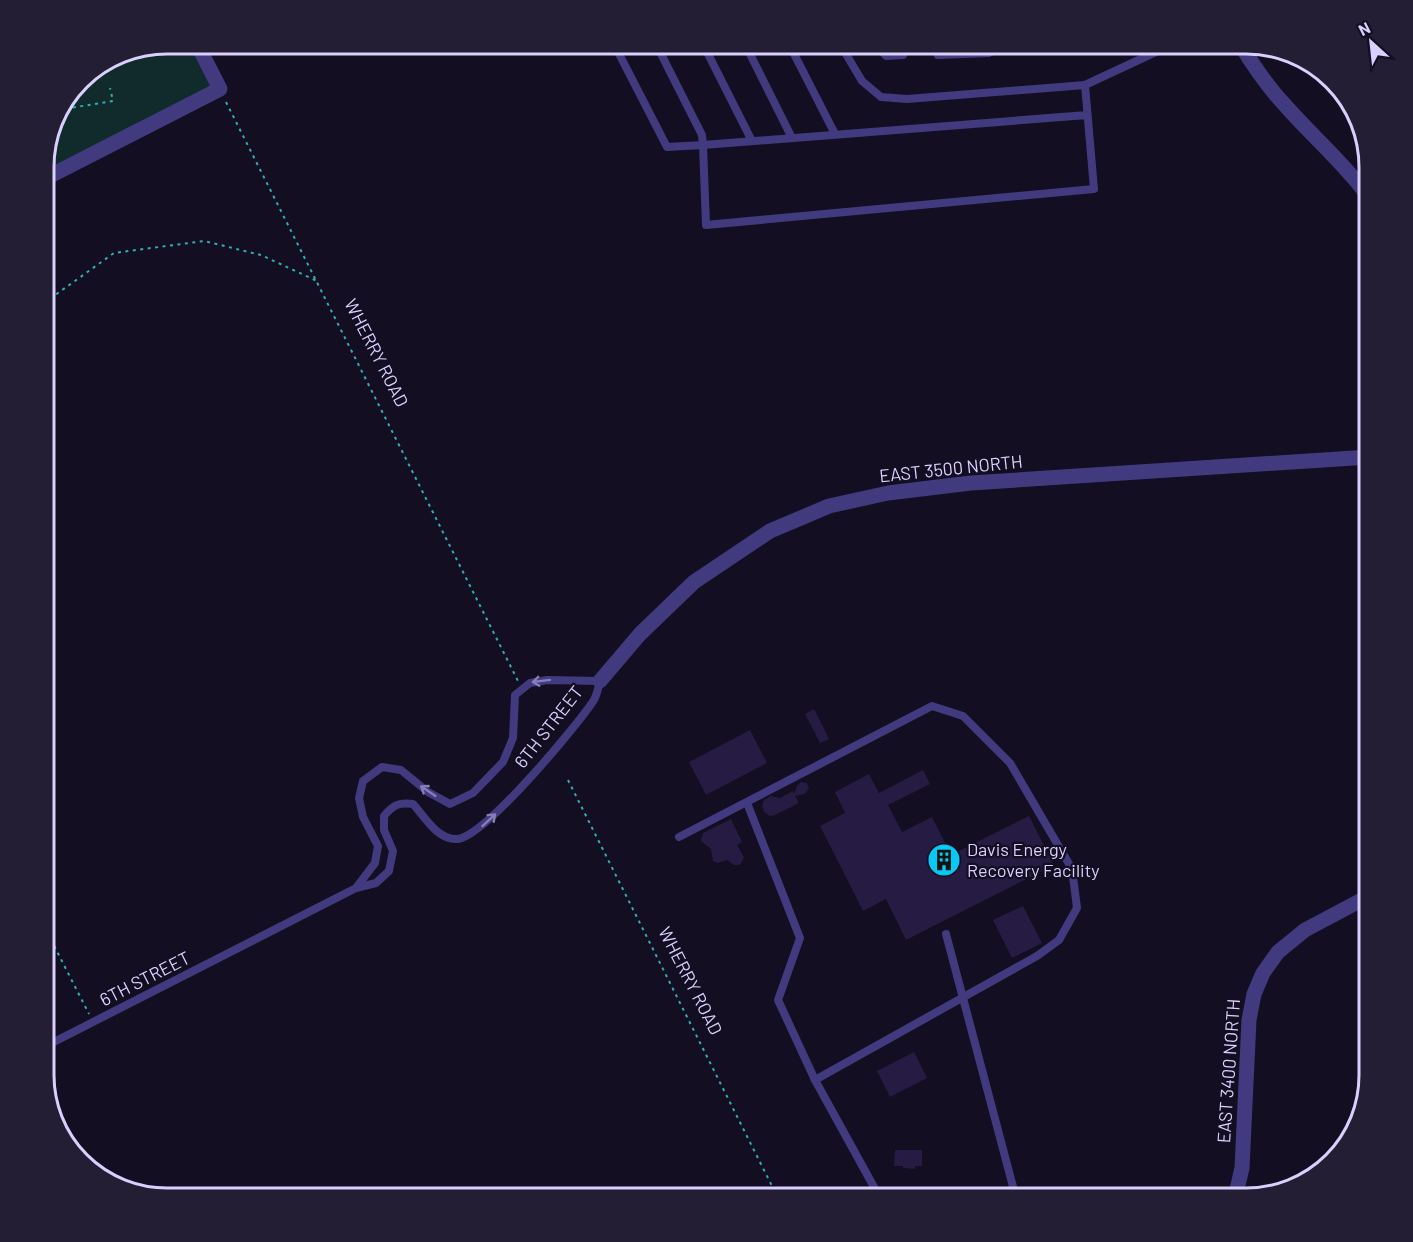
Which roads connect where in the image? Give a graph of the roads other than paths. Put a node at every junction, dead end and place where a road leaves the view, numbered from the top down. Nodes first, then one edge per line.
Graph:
1 (202, 54) edge
2 (619, 54) edge
3 (661, 54) edge
4 (708, 54) edge
5 (750, 54) edge
6 (794, 54) edge
7 (846, 54) edge
8 (884, 54) edge
9 (964, 54) edge
10 (1152, 54) edge
11 (1246, 54) edge
12 (903, 55) dead end
13 (938, 55) dead end
14 (1086, 85) junction
15 (1087, 115) junction
16 (836, 134) junction
17 (792, 138) junction
18 (752, 141) junction
19 (703, 145) junction
20 (54, 174) edge
21 (1359, 183) edge
22 (1359, 458) edge
23 (600, 681) junction
24 (747, 803) junction
25 (679, 837) dead end
26 (356, 888) junction
27 (1359, 901) edge
28 (946, 934) dead end
29 (964, 996) junction
30 (54, 1042) edge
31 (815, 1080) junction
32 (874, 1188) edge
33 (1013, 1188) edge
34 (1237, 1188) edge

1 - 20 street
2 - 19 lane
3 - 19 lane
4 - 18 lane
5 - 17 lane
6 - 16 lane
7 - 14 lane
8 - 12 lane
9 - 13 lane
10 - 14 lane
11 - 21 street
14 - 15 lane
15 - 16 lane
15 - 19 lane
16 - 17 lane
17 - 18 lane
18 - 19 lane
22 - 23 street, EAST 3500 NORTH
26 -> 23 lane, 6TH STREET
23 -> 26 lane, 6TH STREET
24 - 25 lane
24 - 29 lane
24 - 31 lane
26 - 30 lane, 6TH STREET
27 - 34 street, EAST 3400 NORTH
28 - 29 lane
29 - 31 lane
29 - 33 lane
31 - 32 lane

